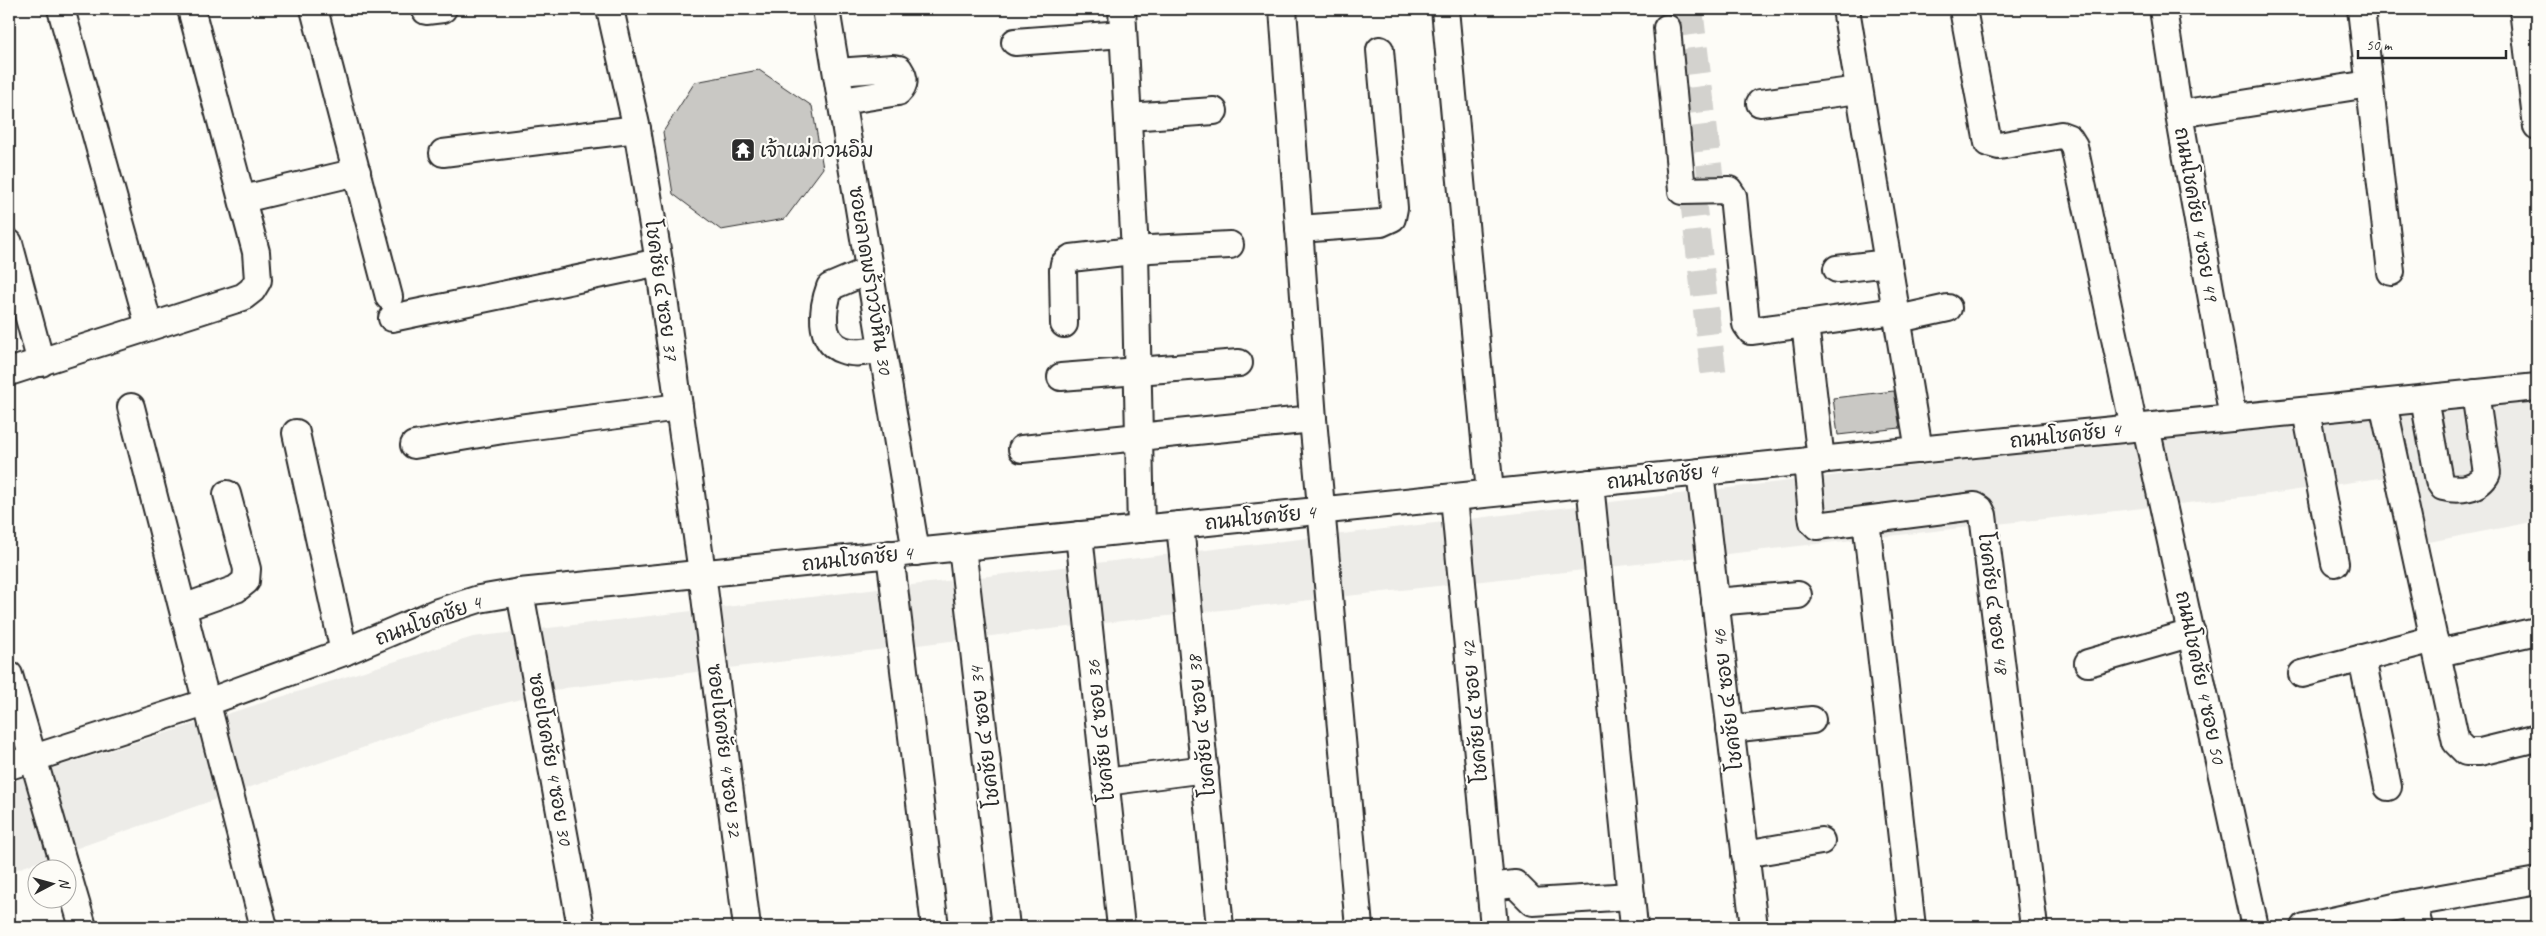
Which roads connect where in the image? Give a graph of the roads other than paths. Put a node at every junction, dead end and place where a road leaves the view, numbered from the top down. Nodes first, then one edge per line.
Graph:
1 (61, 9) edge
2 (191, 9) edge
3 (314, 9) edge
4 (610, 9) edge
5 (826, 9) edge
6 (1122, 9) edge
7 (1283, 9) edge
8 (1445, 9) edge
9 (1846, 9) edge
10 (1963, 9) edge
11 (2163, 9) edge
12 (2361, 9) edge
13 (2523, 9) edge
14 (1667, 28) dead end
15 (1123, 34) junction
16 (1015, 42) dead end
17 (1380, 50) dead end
18 (837, 72) junction
19 (2369, 84) junction
20 (1859, 90) junction
21 (842, 101) junction
22 (1760, 102) dead end
23 (1214, 111) dead end
24 (2179, 114) junction
25 (1128, 117) junction
26 (2537, 127) edge
27 (637, 129) junction
28 (443, 153) dead end
29 (357, 172) junction
30 (243, 199) junction
31 (1299, 229) junction
32 (9, 243) edge
33 (1230, 245) dead end
34 (1135, 252) junction
35 (658, 262) junction
36 (1888, 263) junction
37 (1837, 269) dead end
38 (870, 270) junction
39 (2391, 272) dead end
40 (1948, 308) dead end
41 (1893, 315) junction
42 (1064, 324) dead end
43 (1805, 324) junction
44 (149, 326) junction
45 (882, 350) junction
46 (41, 363) junction
47 (1239, 363) dead end
48 (1137, 371) junction
49 (9, 372) edge
50 (1061, 377) dead end
51 (2537, 387) edge
52 (2475, 393) junction
53 (2424, 399) junction
54 (2383, 403) junction
55 (130, 407) dead end
56 (679, 407) junction
57 (2306, 411) junction
58 (2233, 418) junction
59 (1312, 419) junction
60 (2140, 427) junction
61 (296, 433) dead end
62 (1139, 436) junction
63 (414, 446) dead end
64 (1022, 449) dead end
65 (1920, 450) junction
66 (1814, 461) junction
67 (1700, 472) junction
68 (1590, 483) junction
69 (1490, 493) junction
70 (227, 494) dead end
71 (1454, 497) junction
72 (1320, 511) junction
73 (1866, 520) junction
74 (1180, 525) junction
75 (1141, 529) junction
76 (1079, 535) junction
77 (962, 547) junction
78 (916, 552) junction
79 (890, 554) junction
80 (2335, 563) dead end
81 (702, 573) junction
82 (520, 592) junction
83 (1798, 595) dead end
84 (1715, 602) junction
85 (183, 608) junction
86 (2537, 631) edge
87 (2192, 633) junction
88 (2436, 646) junction
89 (344, 652) junction
90 (2362, 658) junction
91 (2088, 663) dead end
92 (2302, 674) dead end
93 (9, 675) edge
94 (208, 702) junction
95 (1812, 720) dead end
96 (1730, 729) junction
97 (2537, 738) edge
98 (21, 762) edge
99 (1205, 769) junction
100 (1106, 782) junction
101 (2388, 787) dead end
102 (1821, 841) dead end
103 (1745, 854) junction
104 (61, 858) edge
105 (2537, 881) edge
106 (1490, 887) junction
107 (1631, 896) junction
108 (77, 908) edge
109 (2416, 915) edge
110 (83, 927) edge
111 (264, 927) edge
112 (581, 927) edge
113 (747, 927) edge
114 (936, 927) edge
115 (1006, 927) edge
116 (1121, 927) edge
117 (1220, 927) edge
118 (1359, 927) edge
119 (1494, 927) edge
120 (1634, 927) edge
121 (1754, 927) edge
122 (1912, 927) edge
123 (2034, 927) edge
124 (2255, 927) edge
125 (2305, 927) edge

1 - 44 street
2 - 30 street
3 - 29 street
4 - 27 street, โชคชัย ๔ ซอย 37
5 - 18 street, ซอยลาดพร้าววังหิน 30
6 - 15 street
7 - 31 street
8 - 69 street
9 - 20 street
10 - 60 street, ถนนโชคชัย 4 ซอย 50
11 - 24 street, ถนนโชคชัย 4 ซอย 49
12 - 19 street
13 - 26 street
14 - 43 street
15 - 16 street
15 - 25 street
17 - 31 street
18 - 21 street, ซอยลาดพร้าววังหิน 30
18 - 21 street
19 - 24 street
19 - 39 street
20 - 22 street
20 - 36 street
21 - 38 street, ซอยลาดพร้าววังหิน 30
23 - 25 street
24 - 58 street, ถนนโชคชัย 4 ซอย 49
25 - 34 street
27 - 28 street
27 - 35 street, โชคชัย ๔ ซอย 37
29 - 30 street
29 - 35 street
30 - 44 street
31 - 59 street
32 - 46 street
33 - 34 street
34 - 42 street
34 - 48 street
35 - 56 street, โชคชัย ๔ ซอย 37
36 - 37 street
36 - 41 street
38 - 45 street, ซอยลาดพร้าววังหิน 30
38 - 45 street
40 - 41 street
41 - 43 street
41 - 65 street
43 - 66 street
44 - 46 street
45 - 78 street, ซอยลาดพร้าววังหิน 30
46 - 49 street
47 - 48 street
48 - 50 street
48 - 62 street
51 - 52 street, ถนนโชคชัย 4
52 - 53 street, ถนนโชคชัย 4
52 - 53 street
53 - 54 street, ถนนโชคชัย 4
54 - 57 street, ถนนโชคชัย 4
54 - 88 street
55 - 85 street
56 - 63 street
56 - 81 street, โชคชัย ๔ ซอย 37
57 - 58 street, ถนนโชคชัย 4
57 - 80 street
58 - 60 street, ถนนโชคชัย 4
59 - 62 street
59 - 72 street
60 - 65 street, ถนนโชคชัย 4
60 - 87 street, ถนนโชคชัย 4 ซอย 50
61 - 89 street
62 - 64 street
62 - 75 street
65 - 66 street, ถนนโชคชัย 4
66 - 67 street, ถนนโชคชัย 4
66 - 73 street, โชคชัย ๔ ซอย 48
67 - 68 street, ถนนโชคชัย 4
67 - 84 street, โชคชัย ๔ ซอย 46
68 - 69 street, ถนนโชคชัย 4
68 - 107 street
69 - 71 street, ถนนโชคชัย 4
70 - 85 street
71 - 72 street, ถนนโชคชัย 4
71 - 106 street, โชคชัย ๔ ซอย 42
72 - 74 street, ถนนโชคชัย 4
72 - 118 street
73 - 122 street
73 - 123 street, โชคชัย ๔ ซอย 48
74 - 75 street, ถนนโชคชัย 4
74 - 99 street, โชคชัย ๔ ซอย 38
75 - 76 street, ถนนโชคชัย 4
76 - 77 street, ถนนโชคชัย 4
76 - 100 street, โชคชัย ๔ ซอย 36
77 - 78 street, ถนนโชคชัย 4
77 - 115 street, โชคชัย ๔ ซอย 34
78 - 79 street, ถนนโชคชัย 4
79 - 81 street, ถนนโชคชัย 4
79 - 114 street
81 - 82 street, ถนนโชคชัย 4
81 - 113 street, ซอยโชคชัย 4 ซอย 32
82 - 89 street, ถนนโชคชัย 4
82 - 112 street, ซอยโชคชัย 4 ซอย 30
83 - 84 street
84 - 96 street, โชคชัย ๔ ซอย 46
85 - 94 street
86 - 88 street
87 - 91 street
87 - 124 street, ถนนโชคชัย 4 ซอย 50
88 - 90 street
88 - 97 street
89 - 94 street, ถนนโชคชัย 4
90 - 92 street
90 - 101 street
93 - 98 street
94 - 98 street, ถนนโชคชัย 4
94 - 111 street
95 - 96 street
96 - 103 street, โชคชัย ๔ ซอย 46
98 - 104 street
99 - 100 street
99 - 117 street, โชคชัย ๔ ซอย 38
100 - 116 street, โชคชัย ๔ ซอย 36
102 - 103 street
103 - 121 street, โชคชัย ๔ ซอย 46
105 - 109 street
106 - 107 street
106 - 119 street, โชคชัย ๔ ซอย 42
107 - 120 street
108 - 110 street
109 - 125 street

